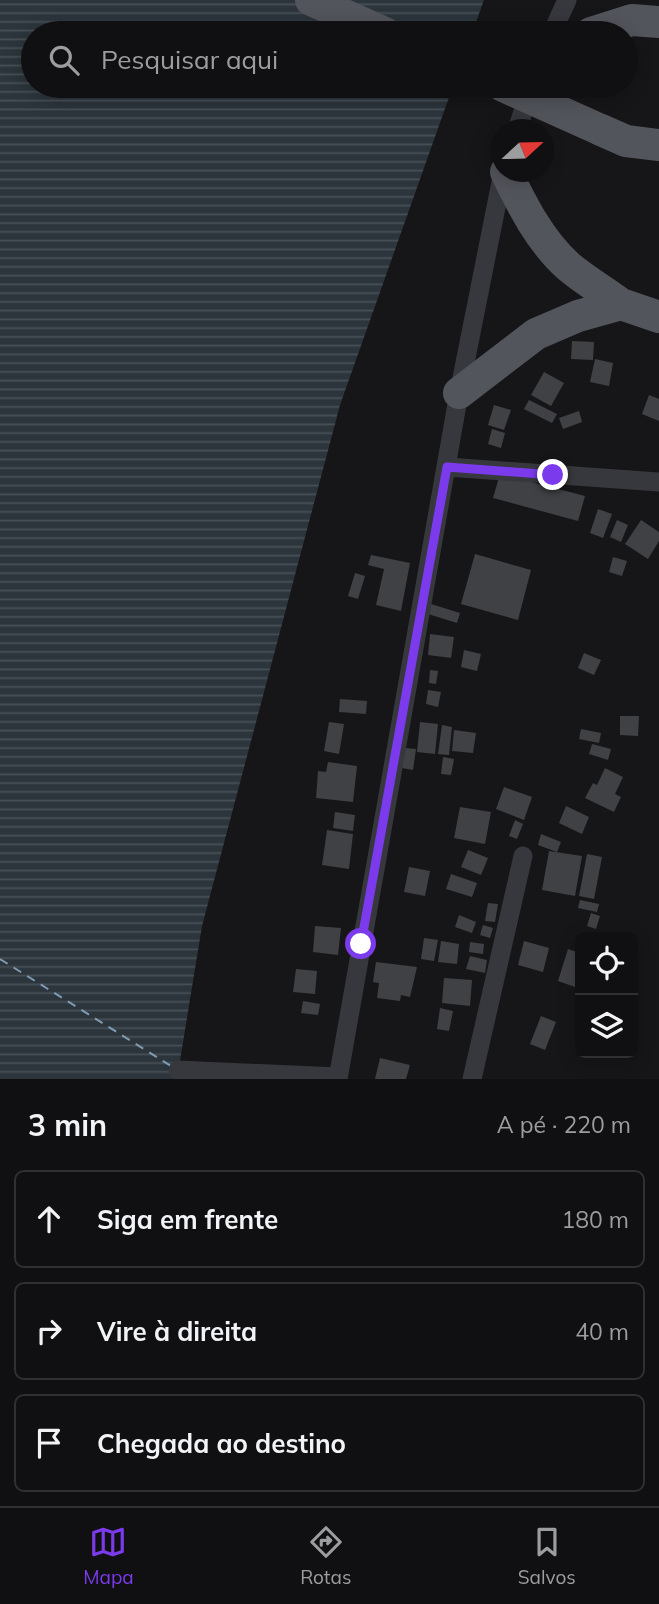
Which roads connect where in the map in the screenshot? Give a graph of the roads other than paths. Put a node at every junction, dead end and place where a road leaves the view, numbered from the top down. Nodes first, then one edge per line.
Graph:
1 (311, 0) edge
2 (567, 0) edge
3 (359, 21) edge
4 (557, 21) edge
5 (629, 21) edge
6 (659, 22) edge
7 (528, 98) edge
8 (530, 98) edge
9 (521, 119) edge
10 (614, 136) junction
11 (659, 145) edge
12 (659, 170) edge
13 (503, 182) edge
14 (510, 182) edge
15 (621, 303) junction
16 (659, 317) edge
17 (459, 393) junction
18 (447, 467) junction
19 (659, 482) edge
20 (523, 856) dead end
21 (178, 1070) dead end
22 (338, 1078) edge
23 (472, 1079) edge

1 - 3 main road
2 - 4 street
5 - 6 main road
7 - 9 street
8 - 10 main road, bridge
10 - 11 main road
10 - 12 main road
13 - 17 street
14 - 15 main road
15 - 16 main road
15 - 17 main road
17 - 18 street
18 - 19 street
18 - 22 street
20 - 23 street
21 - 22 street

